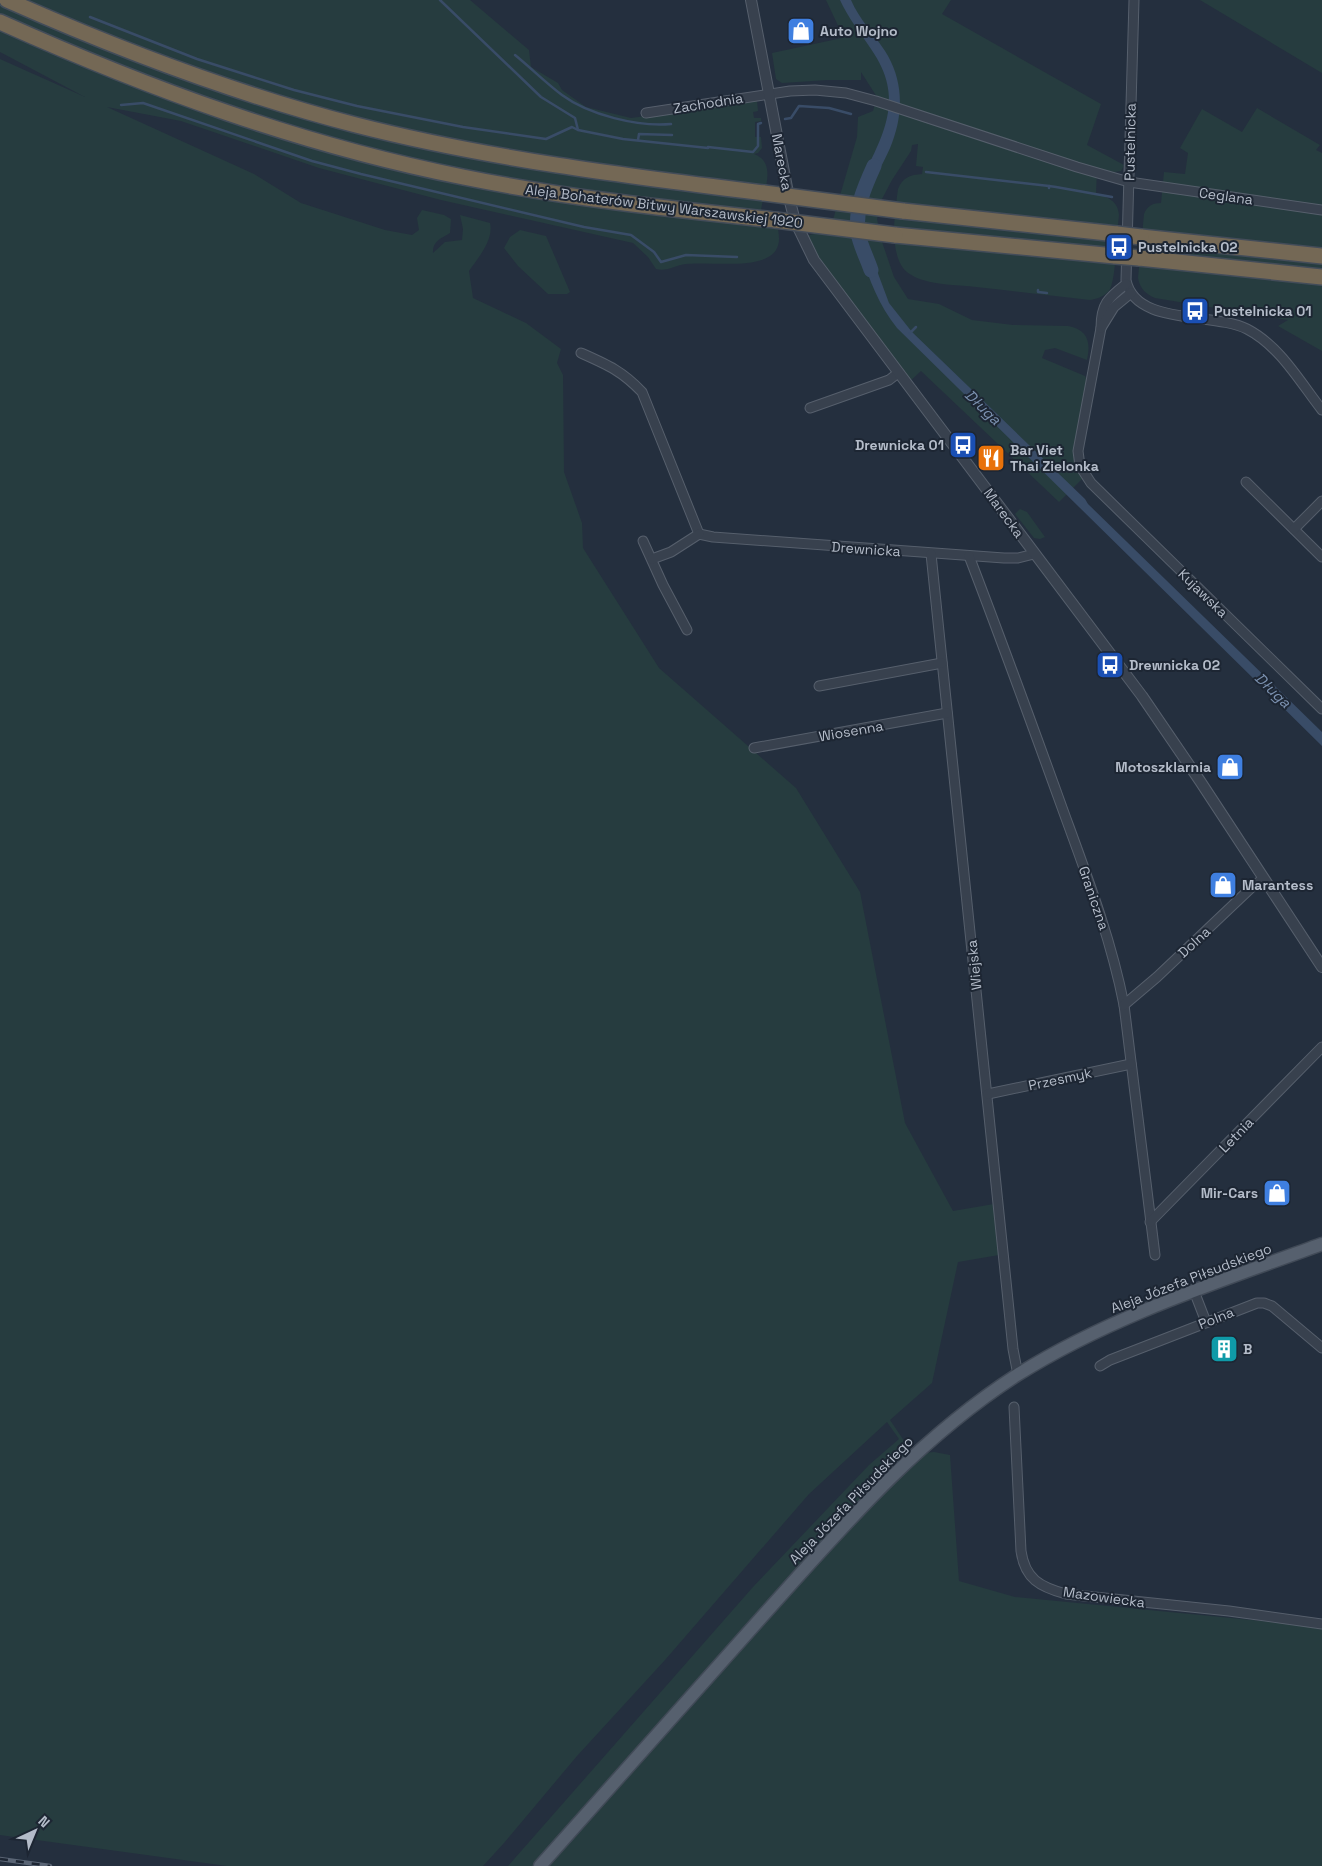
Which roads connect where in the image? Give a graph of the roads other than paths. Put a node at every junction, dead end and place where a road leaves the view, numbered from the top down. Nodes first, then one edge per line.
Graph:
1 (7, 0) edge
2 (752, 0) edge
3 (1134, 0) edge
4 (0, 22) edge
5 (770, 94) junction
6 (646, 113) dead end
7 (923, 117) joint
8 (1129, 182) junction
9 (1322, 210) edge
10 (1322, 256) edge
11 (1322, 277) edge
12 (1126, 284) junction
13 (1131, 293) junction
14 (1101, 328) junction
15 (581, 352) dead end
16 (898, 374) junction
17 (810, 408) dead end
18 (1322, 410) edge
19 (1246, 482) dead end
20 (1322, 501) edge
21 (1294, 529) junction
22 (699, 534) junction
23 (643, 540) dead end
24 (931, 554) junction
25 (1034, 554) junction
26 (969, 556) junction
27 (1322, 557) edge
28 (652, 559) junction
29 (687, 630) dead end
30 (942, 663) junction
31 (819, 686) dead end
32 (1322, 709) edge
33 (947, 713) junction
34 (754, 748) dead end
35 (1263, 879) junction
36 (1322, 968) edge
37 (1124, 1005) junction
38 (1322, 1047) edge
39 (1131, 1064) junction
40 (988, 1094) junction
41 (1150, 1222) junction
42 (1322, 1244) edge
43 (1155, 1255) dead end
44 (1194, 1291) junction
45 (1206, 1322) junction
46 (1322, 1348) edge
47 (1100, 1366) dead end
48 (1018, 1375) junction
49 (1014, 1407) dead end
50 (1322, 1624) edge
51 (540, 1866) edge

1 - 10 highway, Aleja Bohaterów Bitwy Warszawskiej 1920, bridge
2 - 5 street, Marecka
3 - 8 street, Pustelnicka
4 - 11 highway, Aleja Bohaterów Bitwy Warszawskiej 1920, bridge
5 - 6 street, Zachodnia
5 - 7 street, Zachodnia
5 - 16 street, Marecka
7 - 8 street, Ceglana
8 - 9 street, Ceglana
8 - 12 street, Pustelnicka
12 - 13 street
12 - 14 street
13 - 14 street
13 - 18 street
14 - 32 street, Kujawska
15 - 22 street
16 - 17 street
16 - 25 street, Marecka
19 - 21 street
20 - 21 street
21 - 27 street
22 - 24 street, Drewnicka
22 - 28 street
23 - 28 street
24 - 26 street, Drewnicka
24 - 30 street, Wiejska
25 - 26 street, Drewnicka
25 - 35 street, Marecka
26 - 37 street, Graniczna
28 - 29 street
30 - 31 street
30 - 33 street, Wiejska
33 - 34 street, Wiosenna
33 - 40 street, Wiejska
35 - 36 street, Marecka
35 - 37 street, Dolna
37 - 39 street, Graniczna
38 - 41 street, Letnia
39 - 40 street, Przesmyk
39 - 41 street, Graniczna
40 - 48 street, Wiejska
41 - 43 street, Graniczna
42 - 44 main road, Aleja Józefa Piłsudskiego
44 - 45 street
44 - 48 main road, Aleja Józefa Piłsudskiego
45 - 46 street, Polna
45 - 47 street, Polna
48 - 51 main road, Aleja Józefa Piłsudskiego
49 - 50 street, Mazowiecka

